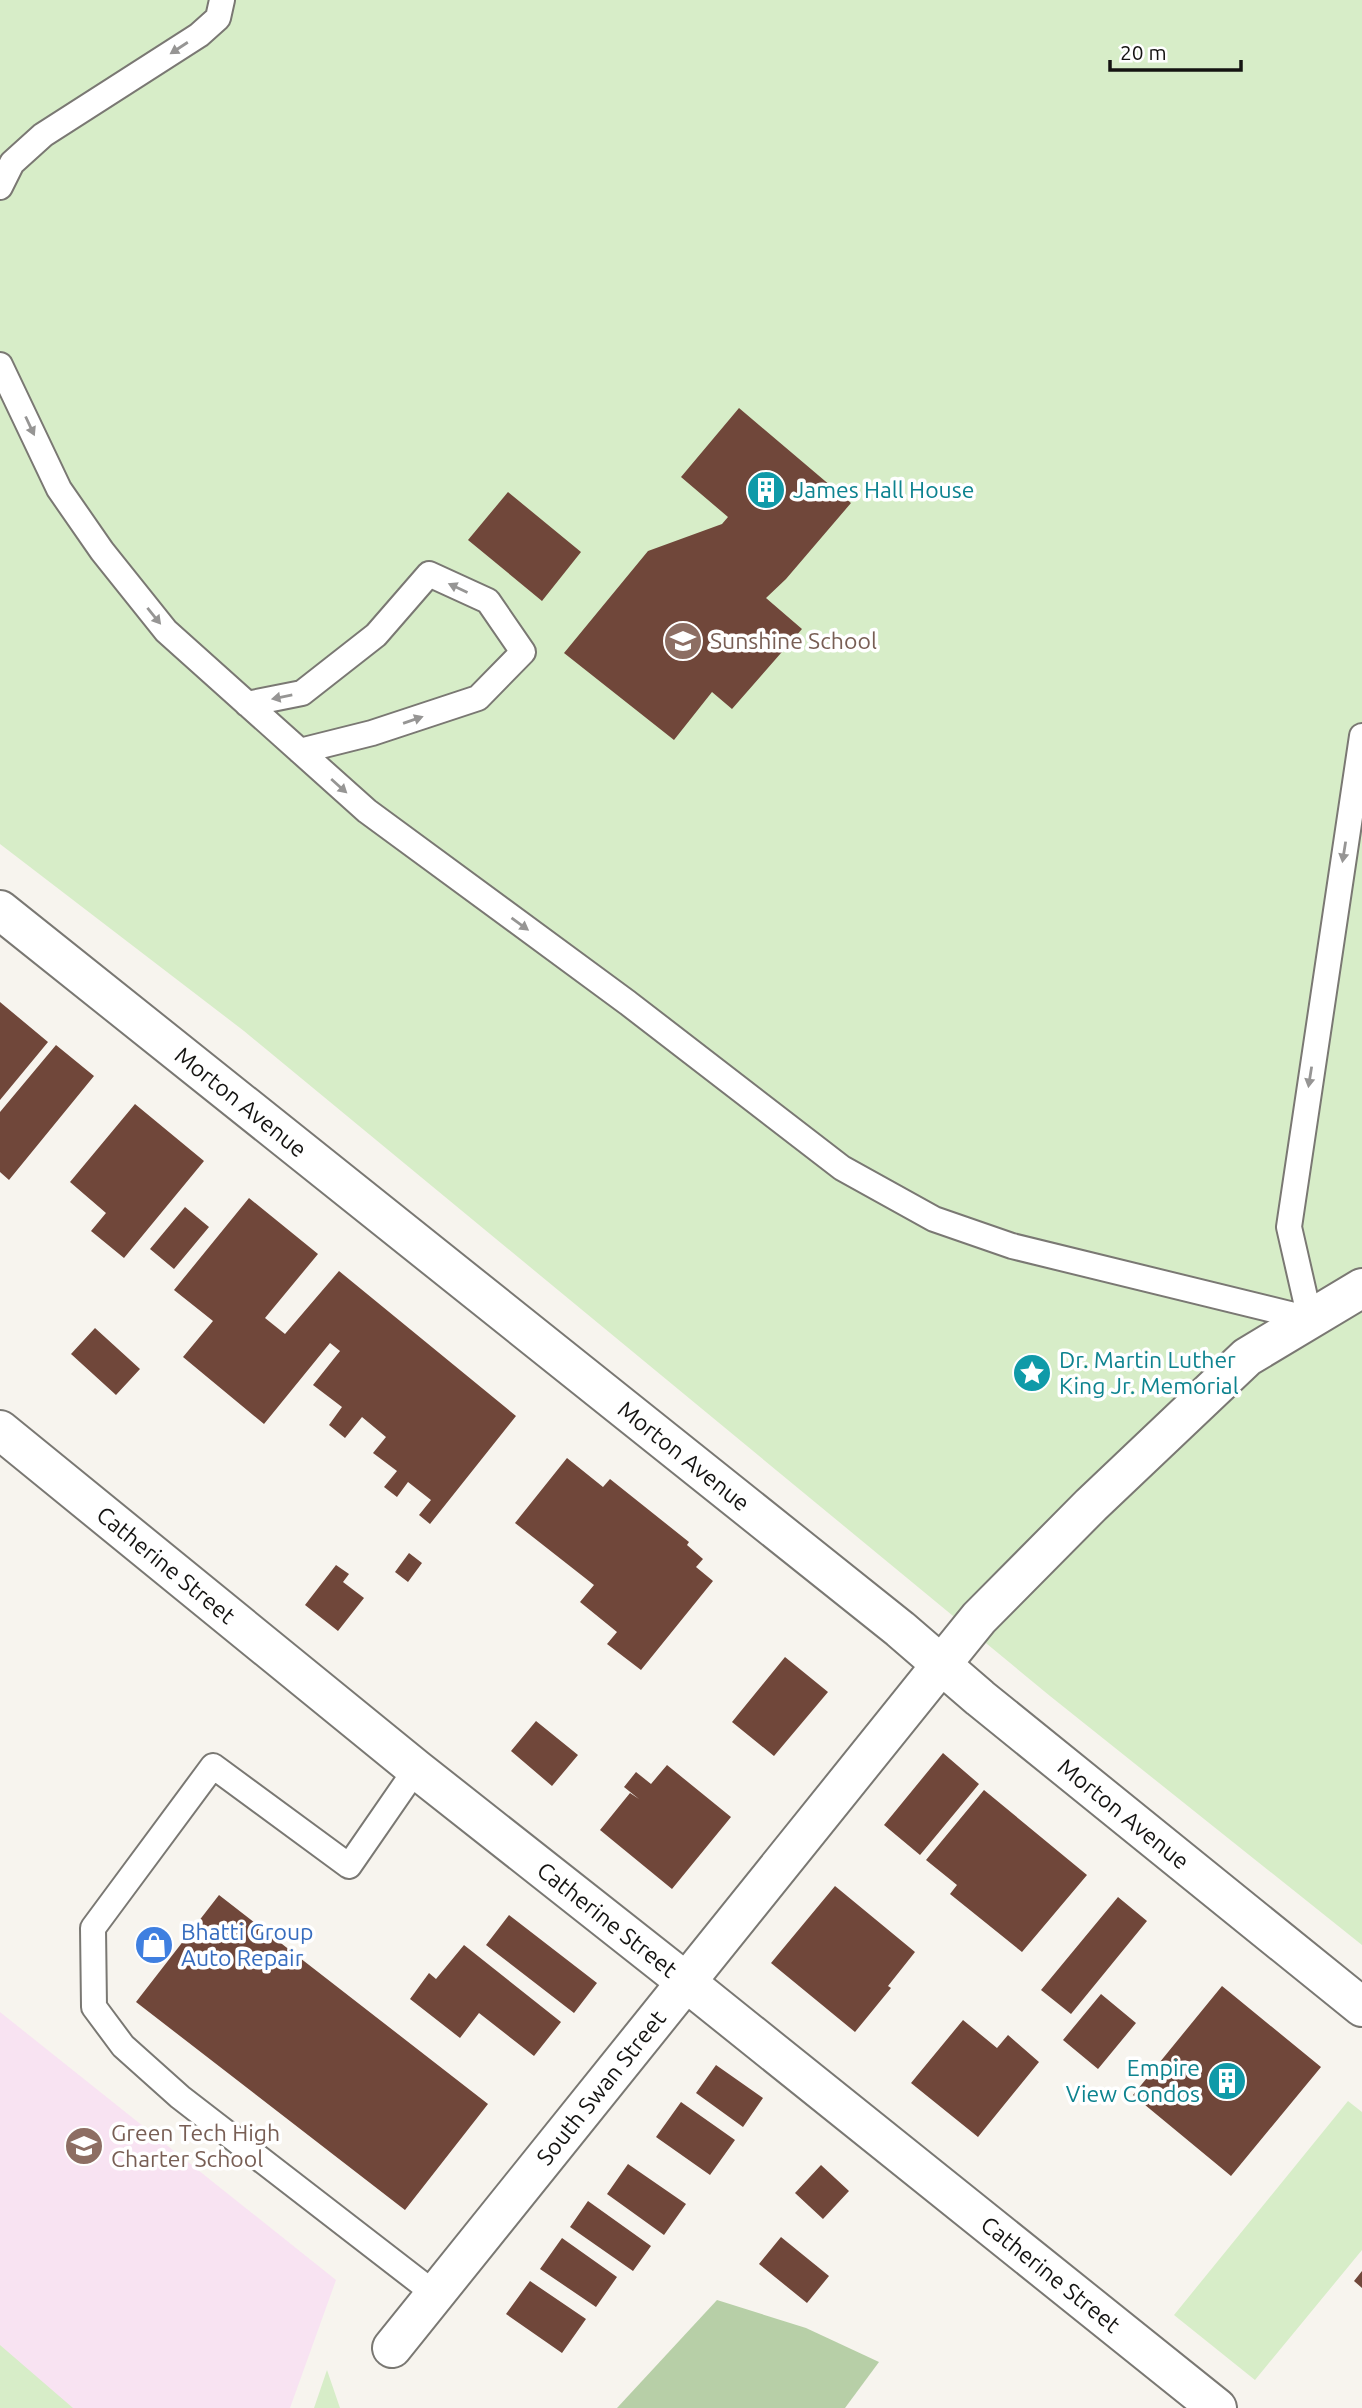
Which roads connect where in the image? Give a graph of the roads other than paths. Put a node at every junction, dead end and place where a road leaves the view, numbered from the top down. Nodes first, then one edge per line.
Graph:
1 (222, 0) edge
2 (0, 187) edge
3 (0, 365) edge
4 (247, 704) junction
5 (1362, 736) edge
6 (300, 751) junction
7 (0, 910) edge
8 (1362, 1288) edge
9 (1310, 1320) junction
10 (0, 1430) edge
11 (941, 1665) junction
12 (416, 1769) junction
13 (686, 1982) junction
14 (1362, 2007) edge
15 (435, 2294) junction
16 (392, 2348) dead end
17 (1215, 2407) edge

1 -> 2 lane
3 -> 4 lane
4 - 6 lane
6 -> 4 lane
5 -> 9 lane
6 -> 9 lane
7 - 11 street, Morton Avenue
8 - 9 street, South Swan Street
9 - 11 street, South Swan Street
10 - 12 street, Catherine Street
11 - 13 street, South Swan Street
11 - 14 street, Morton Avenue
12 - 13 street, Catherine Street
12 - 15 lane
13 - 15 street, South Swan Street
13 - 17 street, Catherine Street
15 - 16 street, South Swan Street

